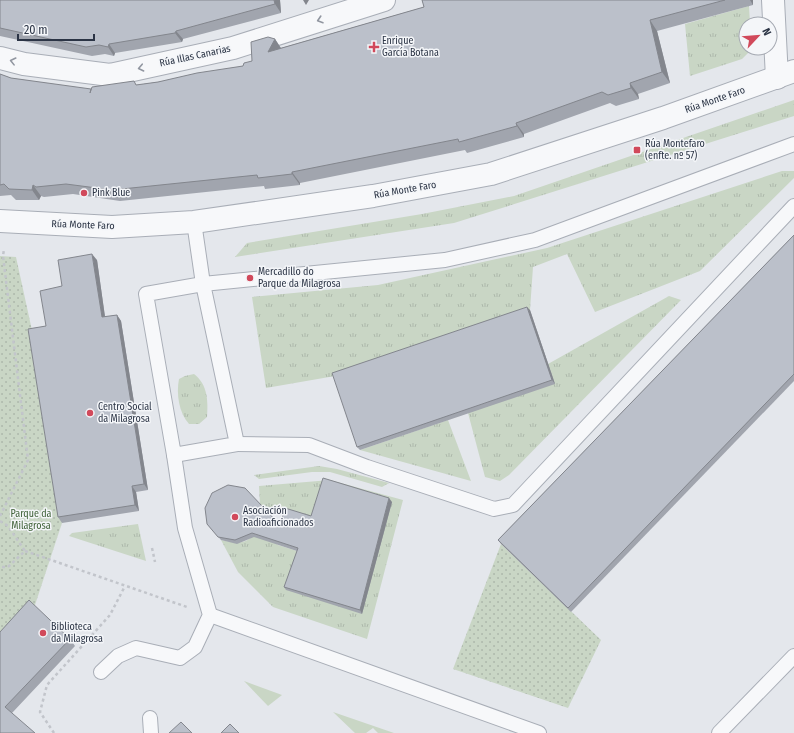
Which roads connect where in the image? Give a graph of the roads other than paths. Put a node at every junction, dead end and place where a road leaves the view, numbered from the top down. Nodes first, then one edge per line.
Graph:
1 (384, 0) edge
2 (773, 0) edge
3 (348, 5) edge
4 (0, 58) edge
5 (786, 74) edge
6 (794, 144) edge
7 (794, 206) edge
8 (0, 221) edge
9 (194, 222) junction
10 (203, 284) junction
11 (237, 444) junction
12 (174, 455) junction
13 (210, 615) junction
14 (794, 656) edge
15 (101, 672) dead end
16 (150, 718) dead end
17 (151, 733) edge
18 (539, 733) edge
19 (719, 733) edge

1 - 3 street, Rúa Illas Canarias
2 - 5 street
3 -> 4 street, Rúa Illas Canarias
5 - 9 street, Rúa Monte Faro
6 - 10 lane
7 - 11 lane
8 - 9 street, Rúa Monte Faro
9 - 10 lane
10 - 11 lane
10 - 12 lane
11 - 12 lane
12 - 13 lane
13 - 15 lane
13 - 18 lane
14 - 19 lane
16 - 17 lane

